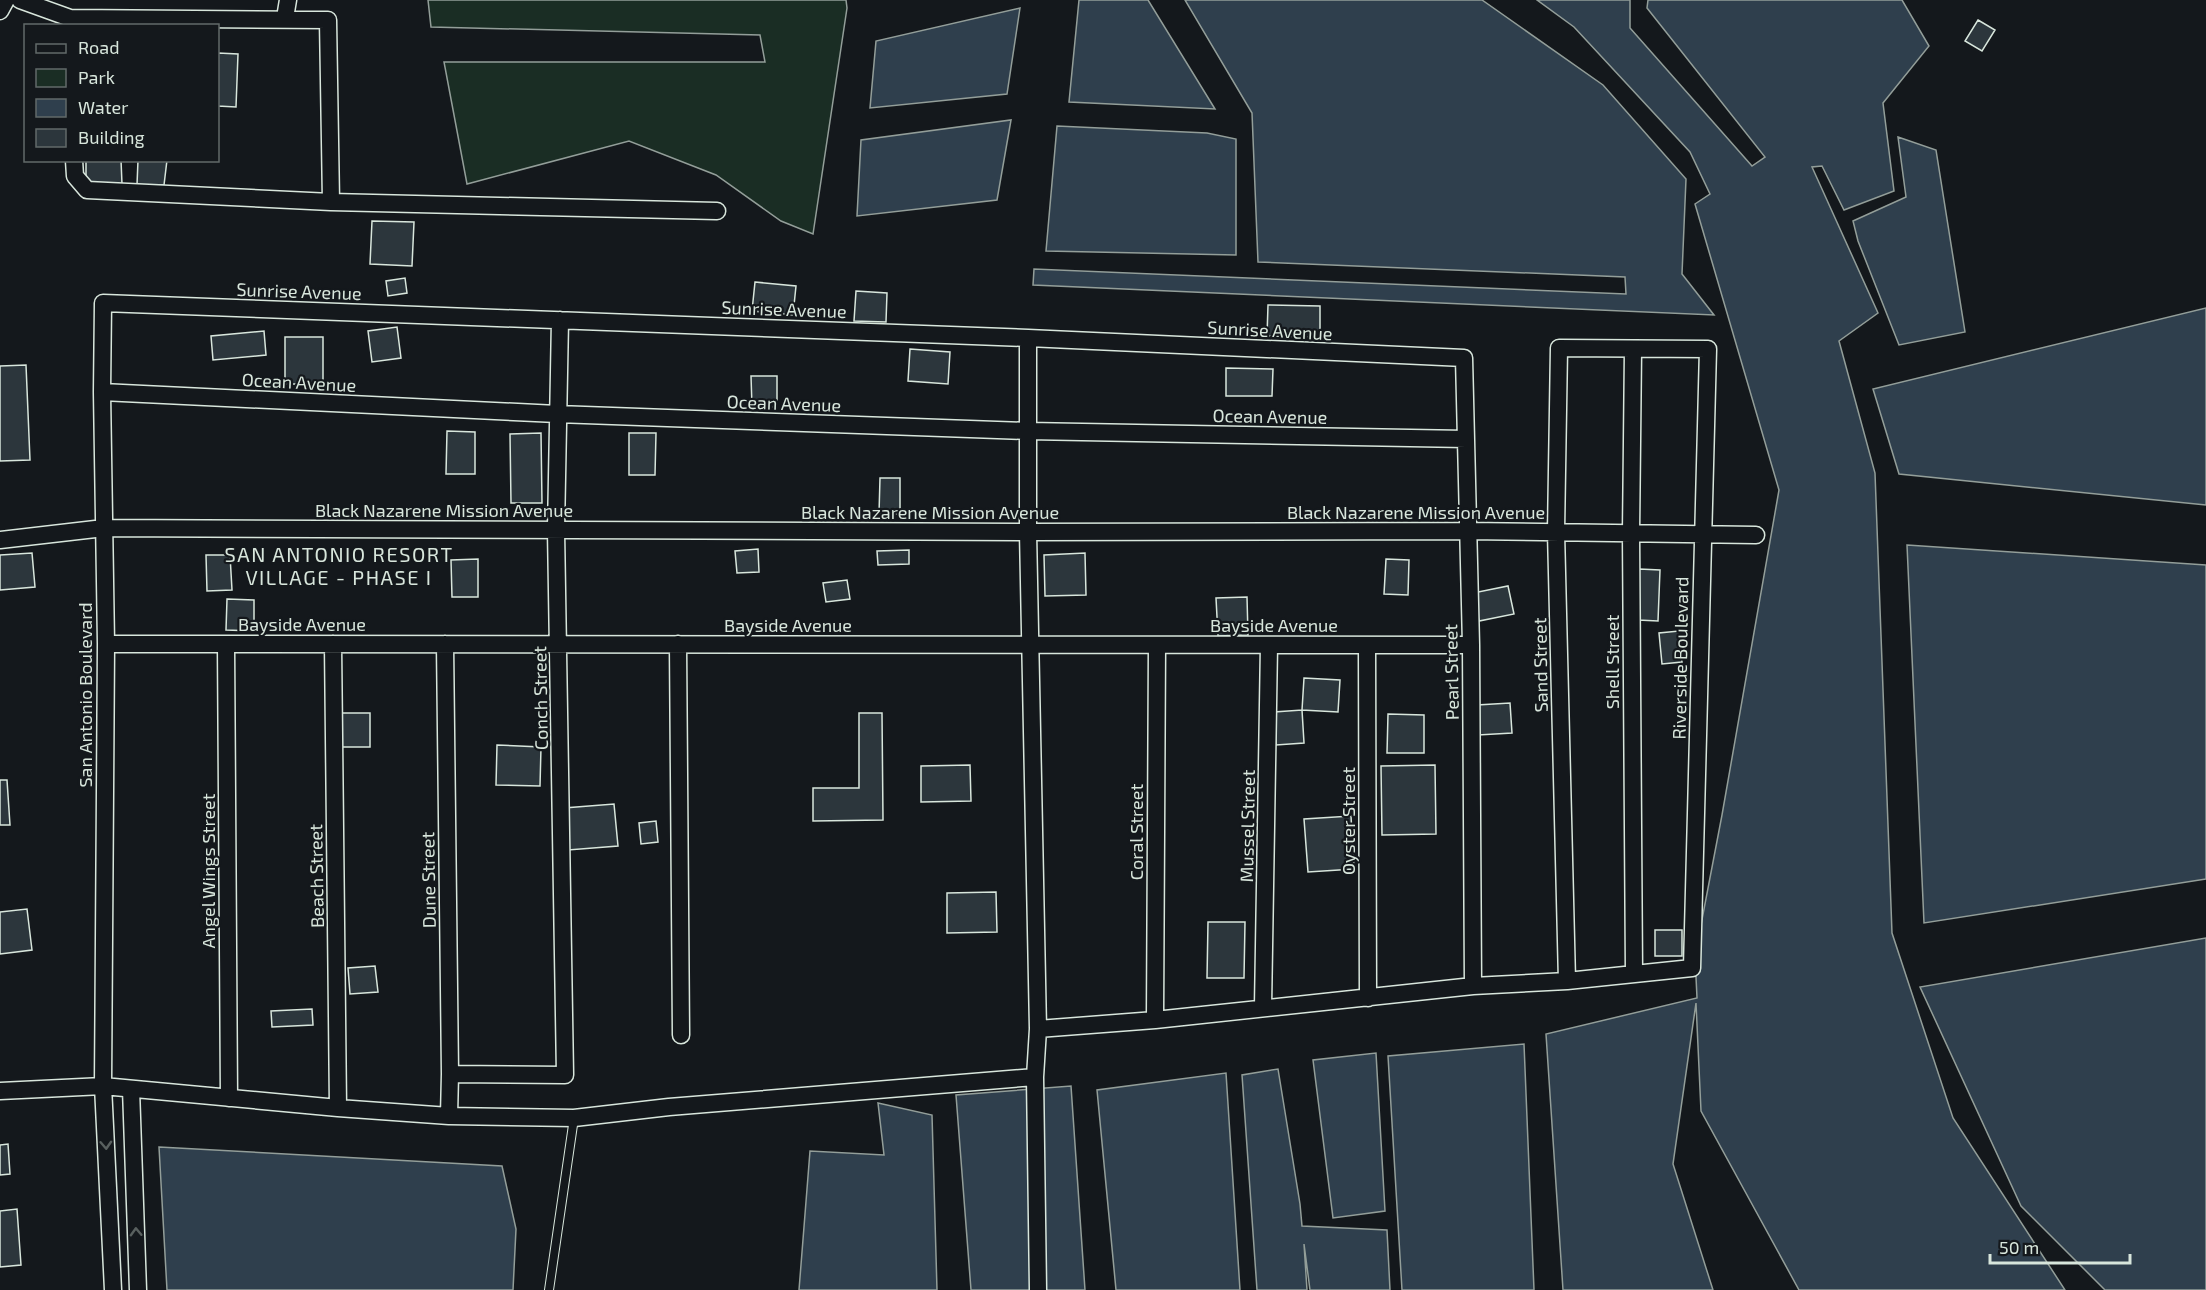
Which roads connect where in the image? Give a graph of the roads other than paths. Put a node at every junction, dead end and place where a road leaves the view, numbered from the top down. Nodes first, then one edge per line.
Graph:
1 (6, 0) edge
2 (20, 0) edge
3 (288, 0) edge
4 (0, 11) edge
5 (285, 18) junction
6 (70, 22) edge
7 (74, 162) edge
8 (331, 202) junction
9 (717, 211) dead end
10 (103, 303) joint
11 (560, 320) junction
12 (1028, 338) junction
13 (1633, 350) junction
14 (1464, 358) joint
15 (102, 392) junction
16 (557, 414) junction
17 (1028, 431) junction
18 (1466, 439) junction
19 (104, 528) junction
20 (556, 530) junction
21 (1468, 531) junction
22 (1028, 532) junction
23 (1556, 532) junction
24 (1631, 533) junction
25 (1702, 535) junction
26 (1756, 536) dead end
27 (0, 540) edge
28 (106, 644) junction
29 (226, 644) junction
30 (333, 644) junction
31 (445, 644) junction
32 (559, 644) junction
33 (678, 644) junction
34 (1032, 645) junction
35 (1157, 645) junction
36 (1269, 645) junction
37 (1367, 645) junction
38 (1471, 645) junction
39 (1634, 974) junction
40 (1567, 981) junction
41 (1473, 986) junction
42 (1368, 998) junction
43 (1263, 1007) junction
44 (1155, 1020) junction
45 (1038, 1029) junction
46 (681, 1035) dead end
47 (450, 1074) junction
48 (1035, 1077) junction
49 (103, 1086) junction
50 (131, 1089) junction
51 (0, 1091) edge
52 (229, 1098) junction
53 (338, 1108) junction
54 (449, 1116) junction
55 (574, 1118) junction
56 (113, 1290) edge
57 (138, 1290) edge
58 (549, 1290) edge
59 (1038, 1290) edge

1 - 4 street
2 - 6 street
3 - 5 street
5 - 6 street
5 - 8 street
7 - 8 street
8 - 9 street
10 - 11 street, Sunrise Avenue
10 - 15 street, San Antonio Boulevard
11 - 12 street, Sunrise Avenue
11 - 16 street, Conch Street
12 - 14 street, Sunrise Avenue
12 - 17 street
13 - 23 street, Sand Street
13 - 24 street, Shell Street
13 - 25 street, Riverside Boulevard
14 - 18 street, Pearl Street
15 - 16 street, Ocean Avenue
15 - 19 street, San Antonio Boulevard
16 - 17 street, Ocean Avenue
16 - 20 street, Conch Street
17 - 18 street, Ocean Avenue
17 - 22 street
18 - 21 street, Pearl Street
19 - 20 street, Black Nazarene Mission Avenue
19 - 27 street, Black Nazarene Mission Avenue
19 - 28 street, San Antonio Boulevard
20 - 22 street, Black Nazarene Mission Avenue
20 - 32 street, Conch Street
21 - 22 street, Black Nazarene Mission Avenue
21 - 23 street, Black Nazarene Mission Avenue
21 - 38 street, Pearl Street
22 - 34 street
23 - 24 street, Black Nazarene Mission Avenue
23 - 40 street, Sand Street
24 - 25 street, Black Nazarene Mission Avenue
24 - 39 street, Shell Street
25 - 26 street, Black Nazarene Mission Avenue
25 - 39 street, Riverside Boulevard
28 - 29 street, Bayside Avenue
28 - 49 street, San Antonio Boulevard
29 - 30 street, Bayside Avenue
29 - 52 street, Angel Wings Street
30 - 31 street, Bayside Avenue
30 - 53 street, Beach Street
31 - 32 street, Bayside Avenue
31 - 47 street, Dune Street
32 - 33 street, Bayside Avenue
32 - 47 street, Conch Street
33 - 34 street, Bayside Avenue
33 - 46 street
34 - 35 street, Bayside Avenue
34 - 45 street
35 - 36 street, Bayside Avenue
35 - 44 street, Coral Street
36 - 37 street, Bayside Avenue
36 - 43 street, Mussel Street
37 - 38 street, Bayside Avenue
37 - 42 street, Oyster Street
38 - 41 street, Pearl Street
39 - 40 street
40 - 41 street
41 - 42 street
42 - 43 street
43 - 44 street
44 - 45 street
45 - 48 street
47 - 54 street, Dune Street
48 - 55 street
48 - 59 street
49 - 50 street
49 - 51 street
49 -> 56 street, San Antonio Boulevard
50 - 52 street
57 -> 50 street
52 - 53 street
53 - 54 street
54 - 55 street
55 - 58 lane

